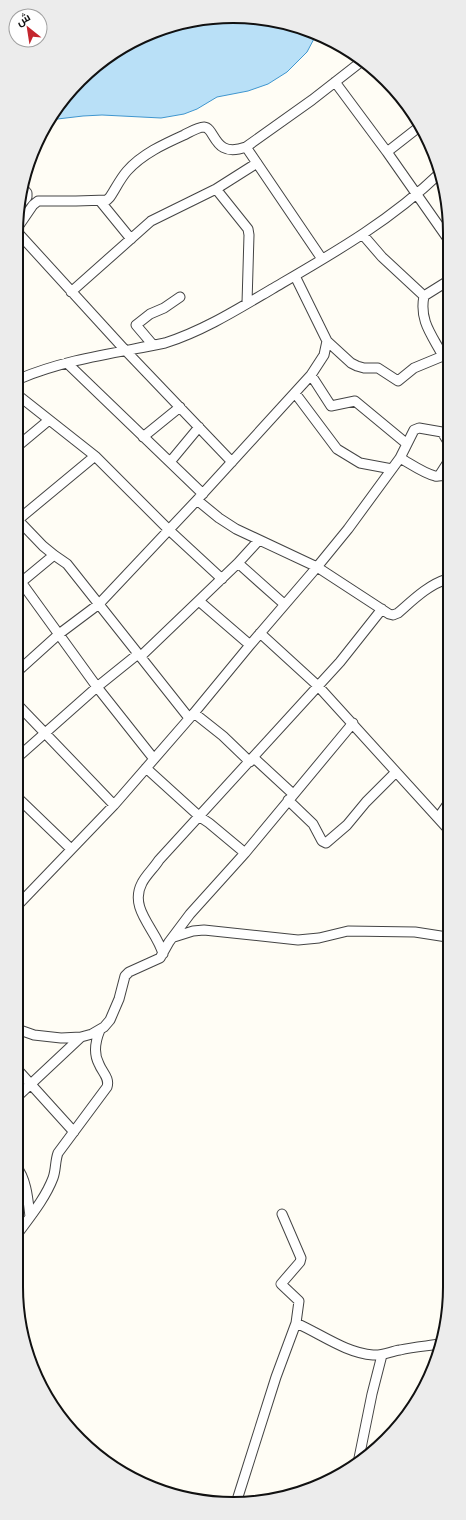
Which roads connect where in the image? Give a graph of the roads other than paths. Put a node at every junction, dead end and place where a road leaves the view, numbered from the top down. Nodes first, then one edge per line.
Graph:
1 (359, 64) edge
2 (335, 82) junction
3 (416, 130) edge
4 (246, 147) junction
5 (387, 152) junction
6 (257, 163) junction
7 (436, 177) edge
8 (216, 189) junction
9 (417, 195) junction
10 (100, 201) junction
11 (23, 219) edge
12 (443, 232) edge
13 (363, 235) junction
14 (23, 238) edge
15 (131, 239) junction
16 (322, 259) junction
17 (295, 276) junction
18 (443, 284) edge
19 (71, 292) junction
20 (424, 296) junction
21 (180, 297) dead end
22 (247, 303) junction
23 (327, 340) junction
24 (152, 345) junction
25 (125, 350) junction
26 (443, 354) edge
27 (443, 361) edge
28 (67, 363) junction
29 (311, 376) junction
30 (23, 378) edge
31 (295, 393) junction
32 (23, 399) edge
33 (180, 407) junction
34 (49, 420) junction
35 (199, 427) junction
36 (443, 429) edge
37 (143, 437) junction
38 (23, 442) edge
39 (407, 444) junction
40 (95, 456) junction
41 (400, 458) junction
42 (170, 462) junction
43 (232, 462) junction
44 (392, 469) junction
45 (443, 476) edge
46 (200, 497) junction
47 (23, 517) edge
48 (23, 524) edge
49 (169, 530) junction
50 (259, 540) junction
51 (54, 555) junction
52 (238, 563) junction
53 (317, 567) junction
54 (222, 579) junction
55 (23, 581) edge
56 (443, 581) edge
57 (23, 587) edge
58 (199, 601) junction
59 (99, 604) junction
60 (284, 604) junction
61 (382, 609) junction
62 (260, 633) junction
63 (59, 634) junction
64 (250, 644) junction
65 (139, 656) junction
66 (23, 666) edge
67 (318, 686) junction
68 (97, 687) junction
69 (23, 709) edge
70 (192, 716) junction
71 (353, 723) junction
72 (46, 734) junction
73 (23, 753) edge
74 (154, 759) junction
75 (252, 760) junction
76 (146, 768) junction
77 (396, 772) junction
78 (290, 797) junction
79 (23, 803) edge
80 (114, 804) junction
81 (443, 811) edge
82 (200, 817) junction
83 (438, 818) junction
84 (443, 824) edge
85 (71, 849) junction
86 (245, 853) junction
87 (23, 901) edge
88 (174, 936) junction
89 (443, 936) edge
90 (163, 954) junction
91 (100, 1030) junction
92 (23, 1031) edge
93 (81, 1037) junction
94 (23, 1076) edge
95 (29, 1084) junction
96 (23, 1090) edge
97 (74, 1132) junction
98 (23, 1180) edge
99 (282, 1214) dead end
100 (30, 1217) junction
101 (23, 1226) edge
102 (296, 1324) junction
103 (435, 1345) edge
104 (382, 1356) junction
105 (360, 1455) edge
106 (238, 1497) edge

1 - 2 street
2 - 4 street
2 - 5 street
3 - 5 street
4 - 6 street
4 - 10 street
5 - 9 street
6 - 8 street
6 - 16 street
7 - 9 street
8 - 15 street
8 - 22 street
9 - 12 street
9 - 13 street
10 - 11 street
10 - 15 street
13 - 16 street
13 - 20 street
14 - 19 street
15 - 19 street
16 - 17 street
17 - 22 street
17 - 23 street
18 - 20 street
19 - 25 street
20 - 26 street
21 - 24 street
22 - 24 street
23 - 27 street
23 - 29 street
24 - 25 street
25 - 28 street
25 - 33 street
28 - 30 street
28 - 37 street
29 - 31 street
29 - 39 street
31 - 43 street
31 - 44 street
32 - 34 street
33 - 35 street
33 - 37 street
34 - 38 street
34 - 40 street
35 - 42 street
35 - 43 street
36 - 39 street
37 - 42 street
39 - 41 street
40 - 47 street
40 - 49 street
41 - 44 street
41 - 45 street
42 - 46 street
43 - 46 street
44 - 53 street
46 - 49 street
46 - 50 street
48 - 51 street
49 - 54 street
49 - 59 street
50 - 52 street
50 - 53 street
51 - 55 street
51 - 59 street
52 - 54 street
52 - 60 street
53 - 60 street
53 - 61 street
54 - 58 street
56 - 61 street
57 - 63 street
58 - 64 street
58 - 65 street
59 - 63 street
59 - 65 street
60 - 62 street
61 - 67 street
62 - 64 street
62 - 67 street
63 - 66 street
63 - 68 street
64 - 70 street
65 - 68 street
65 - 70 street
67 - 71 street
67 - 75 street
68 - 72 street
68 - 74 street
69 - 72 street
70 - 74 street
70 - 75 street
71 - 77 street
71 - 78 street
72 - 73 street
72 - 80 street
74 - 76 street
75 - 78 street
75 - 82 street
76 - 80 street
76 - 82 street
77 - 78 street
77 - 83 street
78 - 86 street
79 - 85 street
80 - 85 street
81 - 83 street
82 - 86 street
82 - 90 street
83 - 84 street
85 - 87 street
86 - 88 street
88 - 89 street
88 - 90 street
90 - 91 street
91 - 93 street
91 - 97 street
92 - 93 street
93 - 95 street
94 - 95 street
95 - 96 street
95 - 97 street
97 - 100 street
98 - 100 street
99 - 102 street
100 - 101 street
102 - 104 street
102 - 106 street
103 - 104 street
104 - 105 street

